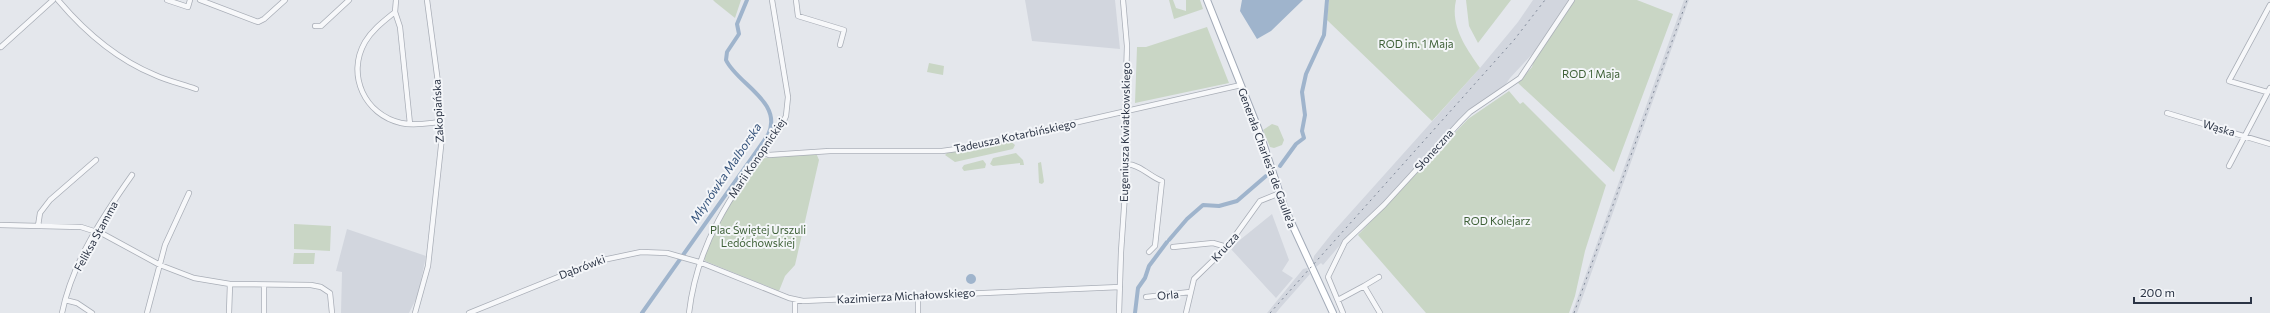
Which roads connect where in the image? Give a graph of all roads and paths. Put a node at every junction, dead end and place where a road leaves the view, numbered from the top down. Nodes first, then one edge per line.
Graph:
1 (53, 0) edge
2 (58, 0) edge
3 (168, 0) edge
4 (190, 0) edge
5 (200, 0) edge
6 (285, 0) edge
7 (349, 0) edge
8 (396, 0) edge
9 (427, 0) edge
10 (772, 0) edge
11 (796, 0) edge
12 (1123, 0) edge
13 (1207, 0) edge
14 (1572, 0) edge
15 (2270, 5) edge
16 (395, 12) junction
17 (315, 26) dead end
18 (840, 45) dead end
19 (1, 48) dead end
20 (1241, 85) junction
21 (196, 89) dead end
22 (2269, 90) edge
23 (1125, 112) junction
24 (2168, 113) dead end
25 (441, 122) junction
26 (410, 124) junction
27 (2244, 135) junction
28 (2270, 144) edge
29 (762, 152) junction
30 (96, 160) dead end
31 (1127, 164) junction
32 (2229, 166) dead end
33 (132, 175) dead end
34 (189, 193) dead end
35 (1280, 193) junction
36 (0, 226) edge
37 (38, 226) junction
38 (96, 232) junction
39 (1173, 247) dead end
40 (1227, 247) junction
41 (1149, 252) dead end
42 (699, 262) junction
43 (160, 265) junction
44 (1379, 278) dead end
45 (230, 284) junction
46 (264, 285) junction
47 (1364, 286) junction
48 (1120, 287) junction
49 (1190, 292) junction
50 (918, 296) junction
51 (1146, 297) dead end
52 (65, 300) junction
53 (795, 300) junction
54 (1338, 300) junction
55 (62, 313) edge
56 (92, 313) edge
57 (147, 313) edge
58 (229, 313) edge
59 (264, 313) edge
60 (332, 313) edge
61 (415, 313) edge
62 (469, 313) edge
63 (690, 313) edge
64 (795, 313) edge
65 (918, 313) edge
66 (1119, 313) edge
67 (1186, 313) edge
68 (1333, 313) edge
69 (1343, 313) edge
70 (1380, 313) edge

1 - 19 street
2 - 21 street
3 - 4 street
5 - 6 street
7 - 17 street
8 - 16 street
9 - 25 street, Zakopiańska
10 - 29 street, Marii Konopnickiej
11 - 18 street
12 - 23 street, Eugeniusza Kwiatkowskiego
13 - 20 main road, Generała Charles'a de Gaulle'a
14 - 54 street, Słoneczna
15 - 22 street
16 - 26 street
16 - 26 street
20 - 23 street, Tadeusza Kotarbińskiego
20 - 35 main road, Generała Charles'a de Gaulle'a
22 - 27 street
23 - 29 street, Tadeusza Kotarbińskiego
23 - 31 street, Eugeniusza Kwiatkowskiego
24 - 27 street, Wąska
25 - 26 street
25 - 61 street, Zakopiańska
27 - 28 street, Wąska
27 - 32 street
29 - 42 street, Marii Konopnickiej
30 - 37 street
31 - 41 street
31 - 48 street, Eugeniusza Kwiatkowskiego
33 - 38 street, Feliksa Stamma
34 - 43 street
35 - 40 street, Krucza
35 - 68 main road, Generała Charles'a de Gaulle'a
36 - 37 street
37 - 38 street
38 - 43 street
38 - 52 street, Feliksa Stamma
39 - 40 street
40 - 49 street, Krucza
42 - 53 street, Kazimierza Michałowskiego
42 - 62 street, Dąbrówki
42 - 63 street, Marii Konopnickiej
43 - 45 street
43 - 57 street
44 - 47 street
45 - 46 street
45 - 58 street
46 - 59 street
46 - 60 street
47 - 54 street
47 - 70 street
48 - 50 street, Kazimierza Michałowskiego
48 - 66 street, Eugeniusza Kwiatkowskiego
49 - 51 street, Orla
49 - 67 street, Krucza
50 - 53 street, Kazimierza Michałowskiego
50 - 65 street
52 - 55 street, Feliksa Stamma
52 - 56 street
53 - 64 street
54 - 69 street, Słoneczna

